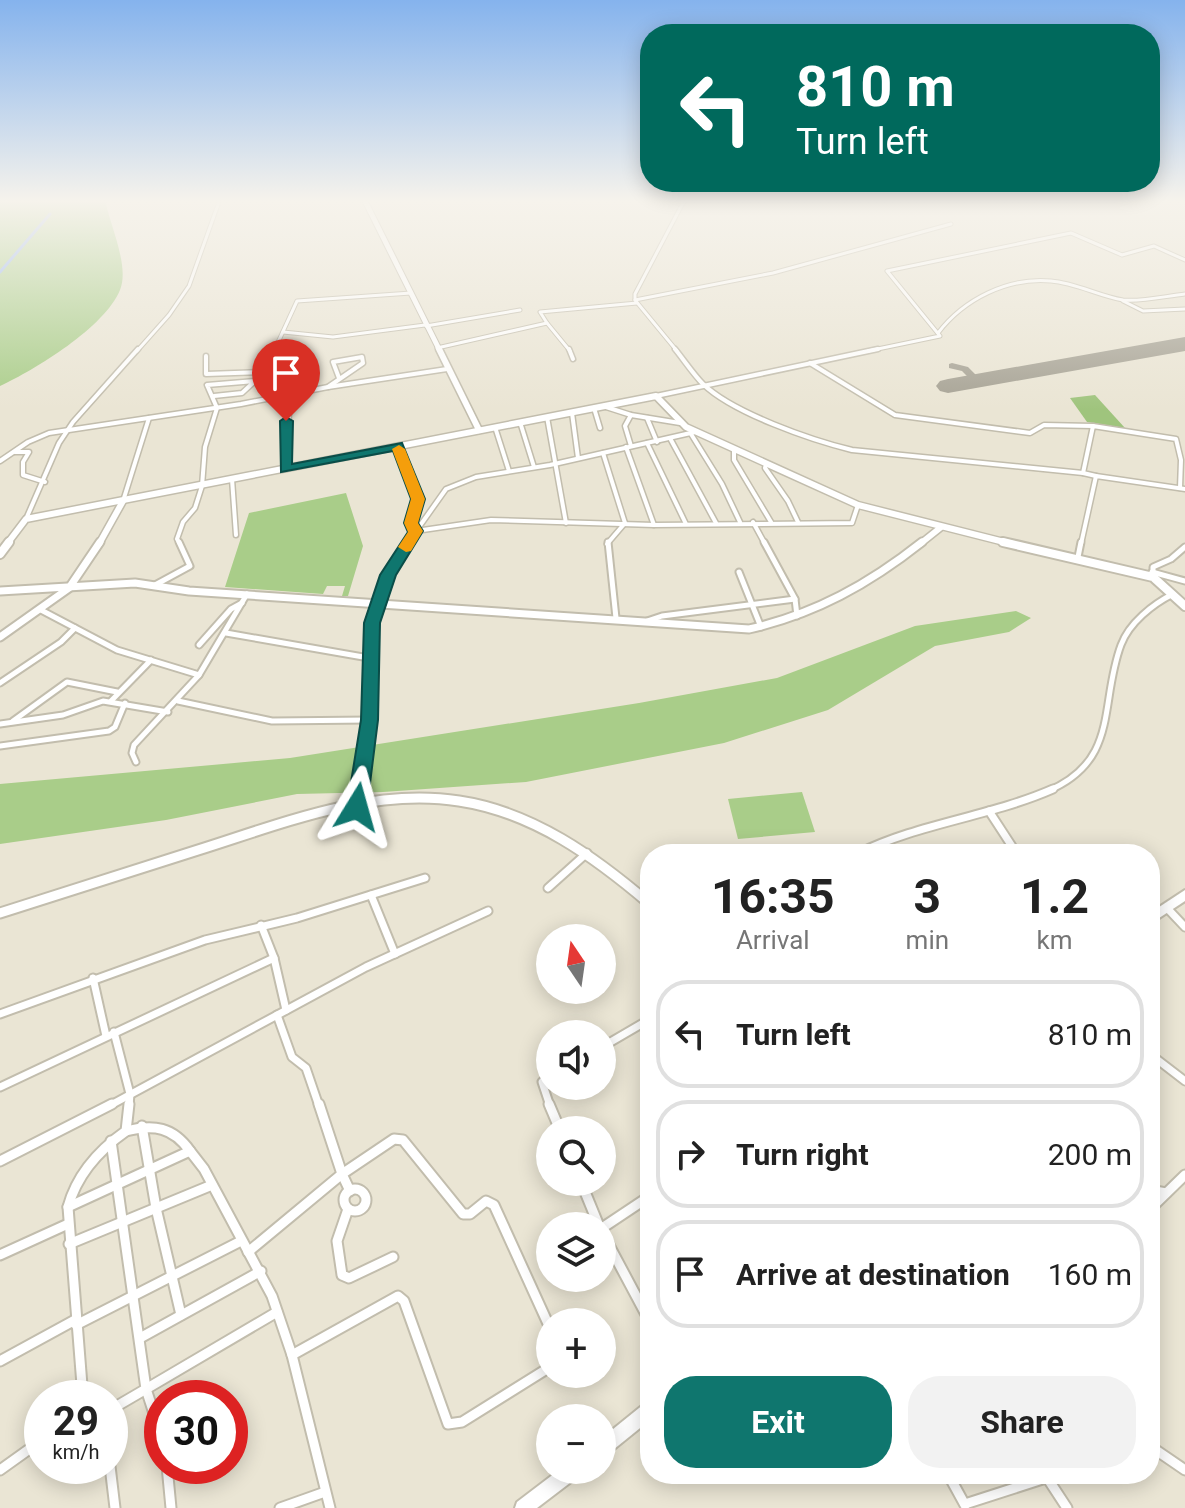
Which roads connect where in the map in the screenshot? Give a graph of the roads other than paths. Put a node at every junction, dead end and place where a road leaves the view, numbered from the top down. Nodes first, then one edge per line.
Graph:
1 (195, 269) edge
2 (399, 269) edge
3 (648, 269) edge
4 (786, 269) edge
5 (895, 269) edge
6 (411, 293) junction
7 (1185, 294) edge
8 (1119, 299) junction
9 (636, 302) junction
10 (1185, 309) edge
11 (520, 310) dead end
12 (547, 323) junction
13 (426, 325) junction
14 (283, 332) junction
15 (938, 333) junction
16 (437, 348) junction
17 (206, 356) dead end
18 (573, 359) dead end
19 (810, 363) junction
20 (307, 365) dead end
21 (447, 369) junction
22 (234, 371) junction
23 (261, 372) junction
24 (206, 374) junction
25 (339, 378) junction
26 (255, 381) junction
27 (230, 382) junction
28 (207, 385) junction
29 (704, 385) junction
30 (328, 387) junction
31 (304, 390) junction
32 (290, 393) junction
33 (214, 396) junction
34 (656, 396) junction
35 (603, 406) junction
36 (217, 408) junction
37 (594, 408) junction
38 (572, 413) junction
39 (631, 415) junction
40 (547, 417) junction
41 (149, 418) junction
42 (647, 418) junction
43 (520, 422) junction
44 (680, 423) junction
45 (1093, 426) junction
46 (495, 427) junction
47 (600, 428) dead end
48 (479, 430) junction
49 (67, 431) junction
50 (693, 433) junction
51 (671, 440) junction
52 (657, 442) junction
53 (647, 443) junction
54 (398, 446) junction
55 (628, 446) junction
56 (734, 450) junction
57 (13, 452) junction
58 (603, 453) junction
59 (578, 458) junction
60 (0, 461) edge
61 (554, 464) junction
62 (766, 464) junction
63 (534, 467) junction
64 (286, 469) junction
65 (509, 471) junction
66 (1083, 473) junction
67 (1096, 476) junction
68 (232, 479) junction
69 (45, 482) junction
70 (202, 486) junction
71 (1183, 488) edge
72 (123, 501) junction
73 (858, 505) junction
74 (26, 519) junction
75 (740, 522) junction
76 (753, 522) junction
77 (771, 522) junction
78 (798, 522) junction
79 (566, 523) junction
80 (625, 523) junction
81 (716, 523) junction
82 (686, 524) junction
83 (654, 525) junction
84 (940, 528) junction
85 (416, 531) junction
86 (236, 535) dead end
87 (1185, 547) edge
88 (0, 554) edge
89 (1078, 557) junction
90 (739, 572) dead end
91 (1152, 575) junction
92 (1185, 581) edge
93 (155, 585) junction
94 (69, 588) junction
95 (0, 591) edge
96 (247, 594) junction
97 (1173, 594) junction
98 (795, 599) junction
99 (379, 602) junction
100 (242, 603) junction
101 (751, 606) junction
102 (1185, 606) edge
103 (41, 610) junction
104 (797, 616) junction
105 (616, 618) junction
106 (647, 621) junction
107 (761, 627) junction
108 (75, 628) junction
109 (226, 633) junction
110 (0, 637) edge
111 (199, 645) dead end
112 (369, 658) junction
113 (151, 660) junction
114 (199, 675) junction
115 (0, 683) edge
116 (103, 691) junction
117 (117, 692) junction
118 (111, 701) junction
119 (178, 701) junction
120 (96, 703) junction
121 (125, 703) junction
122 (168, 712) junction
123 (0, 717) edge
124 (369, 720) junction
125 (7, 723) edge
126 (0, 746) edge
127 (136, 762) dead end
128 (357, 807) junction
129 (989, 811) junction
130 (880, 844) edge
131 (1010, 844) edge
132 (587, 853) junction
133 (425, 878) dead end
134 (548, 888) dead end
135 (371, 895) junction
136 (1185, 895) edge
137 (640, 896) edge
138 (1167, 908) junction
139 (488, 911) dead end
140 (0, 913) edge
141 (1160, 913) edge
142 (261, 925) junction
143 (1185, 927) edge
144 (395, 954) junction
145 (274, 958) junction
146 (93, 978) junction
147 (281, 1012) junction
148 (0, 1014) edge
149 (640, 1025) edge
150 (110, 1034) junction
151 (616, 1039) edge
152 (1160, 1062) edge
153 (1185, 1081) edge
154 (0, 1087) edge
155 (130, 1094) junction
156 (142, 1126) junction
157 (126, 1131) junction
158 (111, 1140) junction
159 (190, 1151) junction
160 (0, 1161) edge
161 (150, 1169) junction
162 (342, 1174) junction
163 (1185, 1175) edge
164 (117, 1185) junction
165 (212, 1185) junction
166 (350, 1191) junction
167 (1160, 1192) edge
168 (1166, 1193) junction
169 (1160, 1199) edge
170 (640, 1203) edge
171 (68, 1207) junction
172 (156, 1208) junction
173 (348, 1209) junction
174 (616, 1219) edge
175 (122, 1222) junction
176 (68, 1224) junction
177 (241, 1241) junction
178 (69, 1244) junction
179 (248, 1252) junction
180 (0, 1255) edge
181 (393, 1257) dead end
182 (616, 1257) edge
183 (261, 1271) junction
184 (173, 1274) junction
185 (132, 1296) junction
186 (640, 1303) edge
187 (541, 1308) edge
188 (277, 1312) junction
189 (181, 1315) junction
190 (76, 1322) junction
191 (140, 1338) junction
192 (292, 1355) junction
193 (0, 1361) edge
194 (536, 1376) edge
195 (81, 1380) edge
196 (145, 1380) edge
197 (161, 1380) edge
198 (640, 1418) edge
199 (616, 1437) edge
200 (24, 1453) edge
201 (1160, 1453) edge
202 (0, 1470) edge
203 (1185, 1470) edge
204 (112, 1484) edge
205 (169, 1484) edge
206 (555, 1484) edge
207 (954, 1484) edge
208 (1030, 1484) edge
209 (1056, 1484) edge
210 (325, 1492) junction
211 (966, 1506) edge
212 (114, 1508) edge
213 (171, 1508) edge
214 (280, 1508) edge
215 (330, 1508) edge
216 (523, 1508) edge
217 (1067, 1508) edge

1 - 49 street
2 - 6 main road
3 - 9 street
4 - 9 street
5 - 15 street
6 - 13 main road
6 - 14 street
7 - 8 street
8 - 10 street
8 - 15 street
9 - 12 street
9 - 29 street
11 - 13 street
12 - 16 street
12 - 18 street
13 - 14 street
13 - 16 main road
14 - 23 street
15 - 19 street
16 - 21 main road
17 - 24 street
19 - 29 street
19 - 45 street
20 - 31 street
21 - 30 street
21 - 48 main road
22 - 23 street
22 - 24 street
22 - 27 street
23 - 26 street
24 - 28 street
25 - 25 street
25 - 30 street
26 - 27 street
26 - 33 street
27 - 28 street
28 - 33 street
29 - 34 street
29 - 66 street
30 - 31 street
31 - 32 street
32 - 36 street
32 - 64 street
33 - 36 street
34 - 35 main road
34 - 44 main road
35 - 37 main road
35 - 39 street
36 - 41 street
36 - 70 street
37 - 38 main road
37 - 47 street
38 - 40 main road
38 - 59 street
39 - 42 street
39 - 55 street
40 - 43 main road
40 - 61 street
41 - 49 street
41 - 72 street
42 - 44 street
42 - 52 street
43 - 46 main road
43 - 63 street
44 - 50 main road
45 - 66 street
45 - 71 street
46 - 48 main road
46 - 65 street
48 - 54 main road
49 - 57 street
49 - 69 street
50 - 51 street
50 - 56 main road
50 - 75 street
51 - 52 street
51 - 81 street
52 - 53 street
53 - 55 street
53 - 82 street
54 - 64 main road
54 - 85 street
55 - 58 street
55 - 83 street
56 - 62 main road
56 - 77 street
57 - 60 street
57 - 69 street
58 - 59 street
58 - 80 street
59 - 61 street
61 - 63 street
61 - 79 street
62 - 73 main road
62 - 78 street
63 - 65 street
64 - 68 main road
65 - 85 street
66 - 67 street
67 - 71 street
67 - 89 street
68 - 70 main road
68 - 86 street
69 - 74 street
70 - 72 main road
70 - 93 street
72 - 74 main road
72 - 94 street
73 - 78 street
73 - 84 main road
74 - 88 main road
75 - 76 street
75 - 81 street
76 - 77 street
76 - 98 street
77 - 78 street
79 - 80 street
79 - 85 street
80 - 83 street
80 - 105 street
81 - 82 street
82 - 83 street
84 - 89 main road
84 - 104 street
85 - 99 street
87 - 91 street
89 - 91 main road
90 - 101 street
91 - 92 street
91 - 97 main road
93 - 94 street
93 - 96 street
94 - 95 street
94 - 103 street
96 - 99 street
96 - 100 street
97 - 102 main road
97 - 129 street
98 - 101 street
98 - 104 street
99 - 105 street
99 - 112 street
100 - 109 street
100 - 111 street
101 - 106 street
101 - 107 street
103 - 108 street
103 - 110 street
104 - 107 street
105 - 106 street
106 - 107 street
108 - 113 street
108 - 115 street
109 - 112 street
109 - 114 street
112 - 124 street
113 - 114 street
113 - 117 street
114 - 119 street
116 - 117 street
116 - 120 street
116 - 125 street
117 - 118 street
118 - 120 street
118 - 121 street
119 - 122 street
119 - 124 street
120 - 125 street
121 - 122 street
121 - 126 street
122 - 127 street
123 - 125 street
124 - 128 street
128 - 132 street
128 - 140 street
129 - 130 street
129 - 131 street
132 - 134 street
132 - 137 street
133 - 135 street
135 - 142 street
135 - 144 street
136 - 138 main road
138 - 141 main road
138 - 143 street
139 - 144 street
142 - 145 street
142 - 146 street
144 - 147 street
145 - 147 street
145 - 150 street
146 - 148 street
146 - 150 street
147 - 155 street
147 - 162 street
149 - 151 street
150 - 154 street
150 - 155 street
152 - 153 street
155 - 157 street
155 - 160 street
156 - 157 street
156 - 159 street
156 - 161 street
157 - 158 street
158 - 164 street
158 - 171 street
159 - 161 street
159 - 165 street
161 - 164 street
161 - 172 street
162 - 166 street
162 - 179 street
162 - 187 street
163 - 168 street
164 - 171 street
164 - 175 street
165 - 172 street
165 - 177 street
166 - 173 street
166 - 173 street
167 - 168 street
168 - 169 street
170 - 174 street
171 - 176 street
172 - 175 street
172 - 184 street
173 - 181 street
175 - 178 street
175 - 185 street
176 - 178 street
176 - 180 street
177 - 179 street
177 - 184 street
178 - 190 street
179 - 183 street
182 - 186 street
183 - 188 street
183 - 189 street
184 - 185 street
184 - 189 street
185 - 190 street
185 - 191 street
188 - 192 street
188 - 197 street
189 - 191 street
190 - 193 street
190 - 195 street
191 - 196 street
192 - 194 street
192 - 210 street
198 - 199 main road
200 - 202 street
201 - 203 street
204 - 212 street
205 - 213 street
206 - 216 main road
207 - 211 street
208 - 211 street
209 - 217 street
210 - 214 street
210 - 215 street

